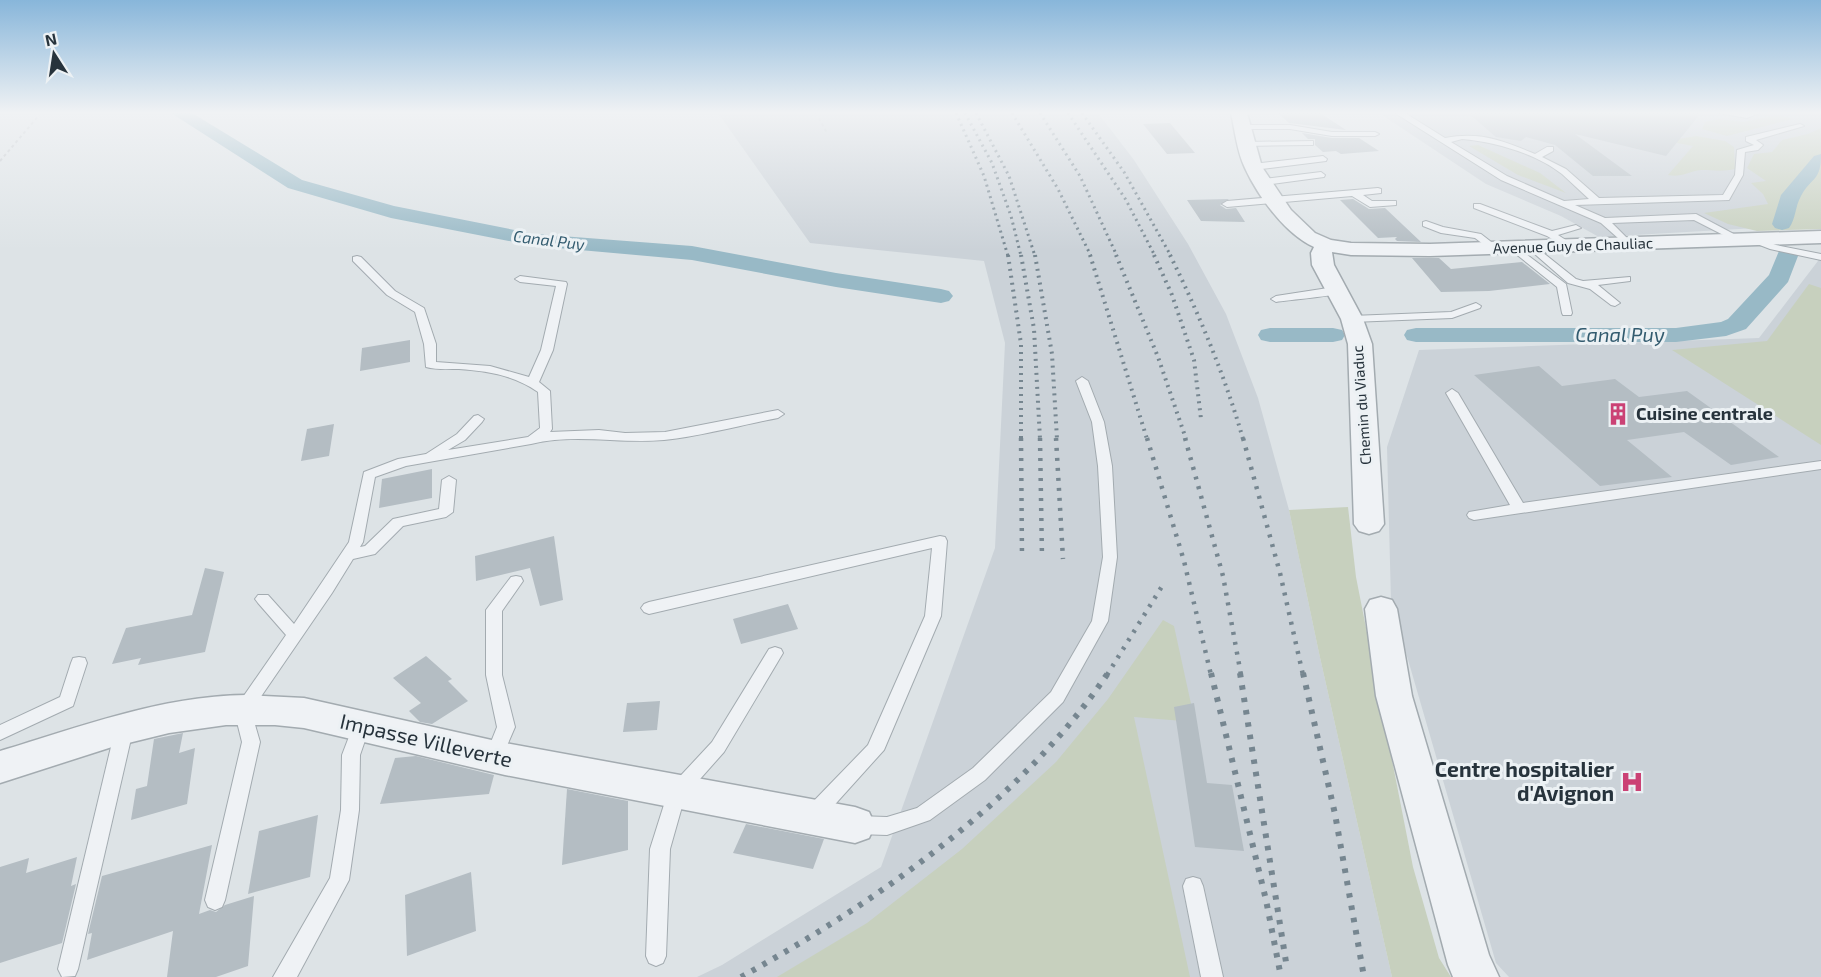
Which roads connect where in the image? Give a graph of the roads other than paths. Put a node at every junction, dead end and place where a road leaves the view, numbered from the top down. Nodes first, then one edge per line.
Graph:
1 (1253, 159) edge
2 (1323, 159) dead end
3 (1472, 159) edge
4 (1539, 159) edge
5 (1740, 159) edge
6 (1259, 175) junction
7 (1321, 175) dead end
8 (1378, 191) dead end
9 (1354, 193) junction
10 (1276, 200) junction
11 (1596, 200) junction
12 (1393, 203) dead end
13 (1227, 204) dead end
14 (1561, 204) junction
15 (1477, 206) dead end
16 (1505, 210) dead end
17 (1604, 221) junction
18 (1426, 224) dead end
19 (1550, 234) junction
20 (1573, 237) junction
21 (1821, 237) edge
22 (1755, 240) junction
23 (1628, 244) junction
24 (1326, 245) junction
25 (1514, 248) junction
26 (1821, 257) edge
27 (357, 259) dead end
28 (520, 279) dead end
29 (1626, 279) dead end
30 (1584, 284) junction
31 (1338, 292) junction
32 (1276, 299) dead end
33 (1615, 303) dead end
34 (1476, 306) dead end
35 (1567, 313) dead end
36 (1355, 330) junction
37 (1082, 381) dead end
38 (533, 382) junction
39 (1452, 393) dead end
40 (778, 414) dead end
41 (478, 419) dead end
42 (539, 436) junction
43 (422, 459) junction
44 (1821, 465) edge
45 (448, 480) dead end
46 (1519, 508) junction
47 (1474, 515) dead end
48 (1369, 524) dead end
49 (348, 555) junction
50 (516, 581) dead end
51 (263, 599) dead end
52 (649, 609) dead end
53 (1381, 609) dead end
54 (295, 635) junction
55 (776, 652) dead end
56 (79, 663) dead end
57 (242, 710) junction
58 (361, 726) junction
59 (124, 730) junction
60 (0, 733) edge
61 (494, 757) junction
62 (0, 767) edge
63 (677, 792) junction
64 (811, 817) junction
65 (855, 825) joint
66 (1193, 886) dead end
67 (215, 900) dead end
68 (656, 956) dead end
69 (68, 969) dead end
70 (284, 977) edge
71 (1212, 977) edge
72 (1477, 977) edge

1 - 6 street
2 - 6 lane
3 - 14 lane
4 - 11 lane
5 - 11 lane
6 - 7 lane
6 - 10 street
8 - 9 lane
9 - 10 lane
9 - 12 lane
10 - 13 lane
10 - 24 street
11 - 14 lane
14 - 17 lane
15 - 19 lane
16 - 19 lane
17 - 22 lane
17 - 23 lane
18 - 25 lane
19 - 20 lane
19 - 20 lane
20 - 23 street, Avenue Guy de Chauliac
20 - 25 street, Avenue Guy de Chauliac
21 - 22 street, Avenue Guy de Chauliac
22 - 23 street, Avenue Guy de Chauliac
22 - 26 lane
24 - 25 street, Avenue Guy de Chauliac
24 - 31 street, Chemin du Viaduc
25 - 30 lane
25 - 35 lane
27 - 38 lane
28 - 38 lane
29 - 30 lane
30 - 33 lane
31 - 32 lane
31 - 36 street, Chemin du Viaduc
34 - 36 lane
36 - 48 street, Chemin du Viaduc
37 - 65 lane
38 - 42 lane
39 - 46 lane
40 - 42 lane
41 - 43 lane
42 - 43 lane
43 - 49 lane
44 - 46 lane
45 - 49 lane
46 - 47 lane
49 - 54 lane
50 - 61 lane
51 - 54 lane
52 - 64 lane
53 - 72 street
54 - 57 lane
55 - 63 lane
56 - 60 lane
57 - 58 street, Impasse Villeverte
57 - 59 street, Impasse Villeverte
57 - 67 lane
58 - 61 street, Impasse Villeverte
58 - 70 lane
59 - 62 street, Impasse Villeverte
59 - 69 lane
61 - 63 street, Impasse Villeverte
63 - 64 street, Impasse Villeverte
63 - 68 lane
64 - 65 street, Impasse Villeverte
66 - 71 lane

